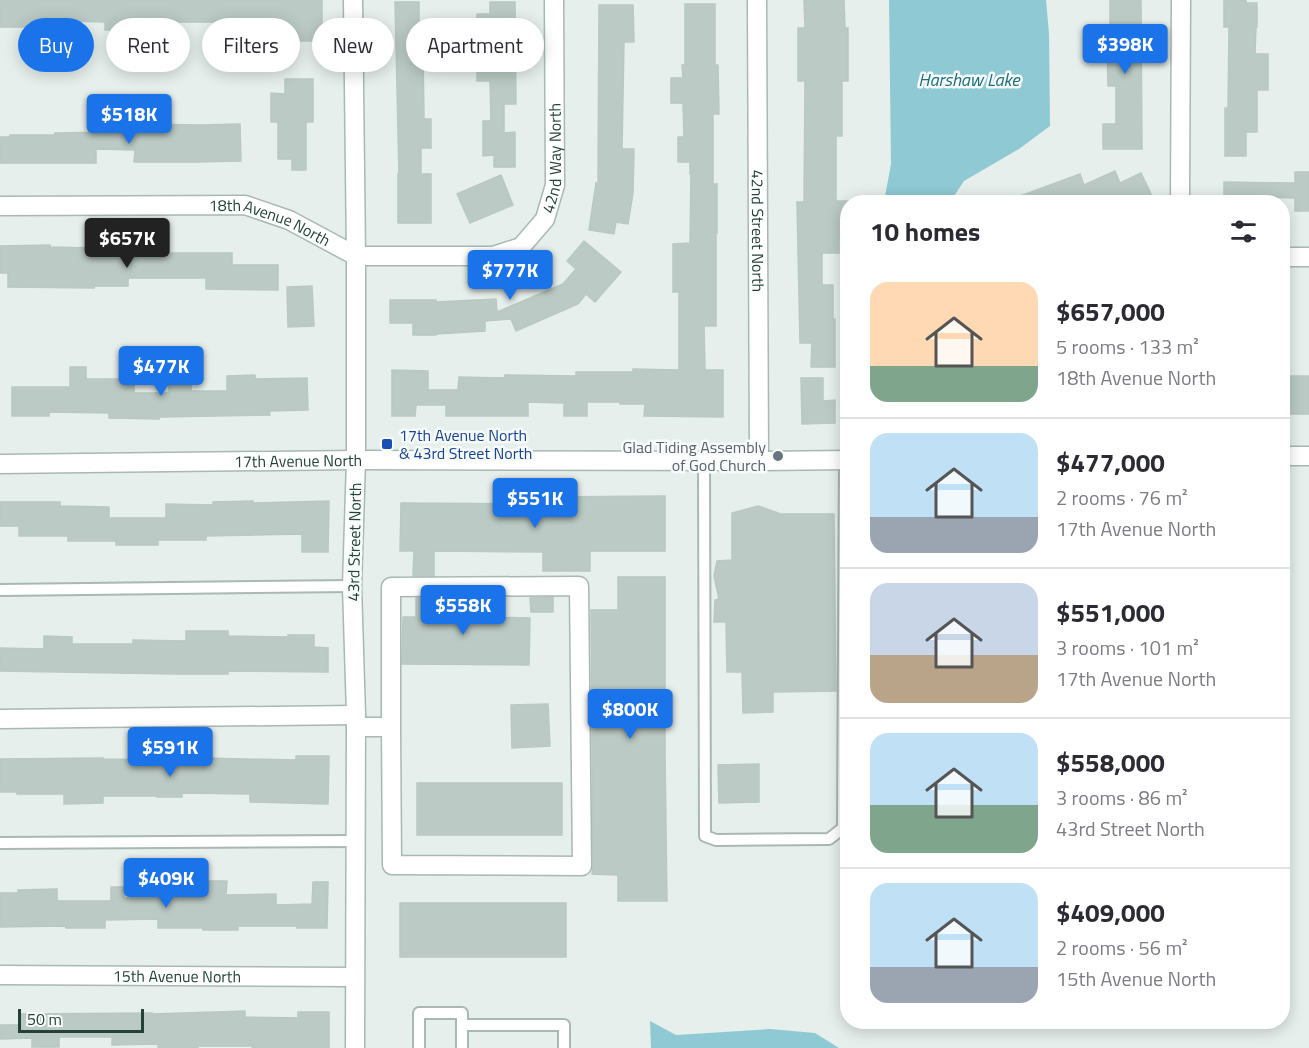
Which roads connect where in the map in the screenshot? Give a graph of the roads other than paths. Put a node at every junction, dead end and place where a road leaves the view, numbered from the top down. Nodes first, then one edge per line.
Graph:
1 (353, 0) edge
2 (555, 0) edge
3 (757, 0) edge
4 (1180, 0) edge
5 (1180, 195) edge
6 (0, 206) edge
7 (356, 256) junction
8 (1290, 257) edge
9 (1309, 257) edge
10 (1290, 456) edge
11 (1309, 456) edge
12 (356, 460) junction
13 (704, 460) junction
14 (840, 460) edge
15 (759, 462) junction
16 (0, 464) edge
17 (352, 586) junction
18 (0, 590) edge
19 (0, 719) edge
20 (356, 721) junction
21 (391, 728) junction
22 (840, 830) edge
23 (355, 842) junction
24 (0, 843) edge
25 (0, 975) edge
26 (354, 977) junction
27 (462, 1025) junction
28 (355, 1048) edge
29 (419, 1048) edge
30 (462, 1048) edge
31 (564, 1048) edge

1 - 7 street, 43rd Street North
2 - 7 street, 42nd Way North
3 - 15 street, 42nd Street North
4 - 5 street
6 - 7 street, 18th Avenue North
7 - 12 street, 43rd Street North
8 - 9 street
10 - 11 street
12 - 13 street, 17th Avenue North
12 - 16 street, 17th Avenue North
12 - 17 street, 43rd Street North
13 - 15 street, 17th Avenue North
13 - 22 lane
14 - 15 street, 17th Avenue North
17 - 18 lane
17 - 20 street, 43rd Street North
19 - 20 street
20 - 21 street
20 - 23 street, 43rd Street North
21 - 21 street
23 - 24 lane
23 - 26 street, 43rd Street North
25 - 26 street, 15th Avenue North
26 - 28 street, 43rd Street North
27 - 29 lane
27 - 30 lane
27 - 31 lane

